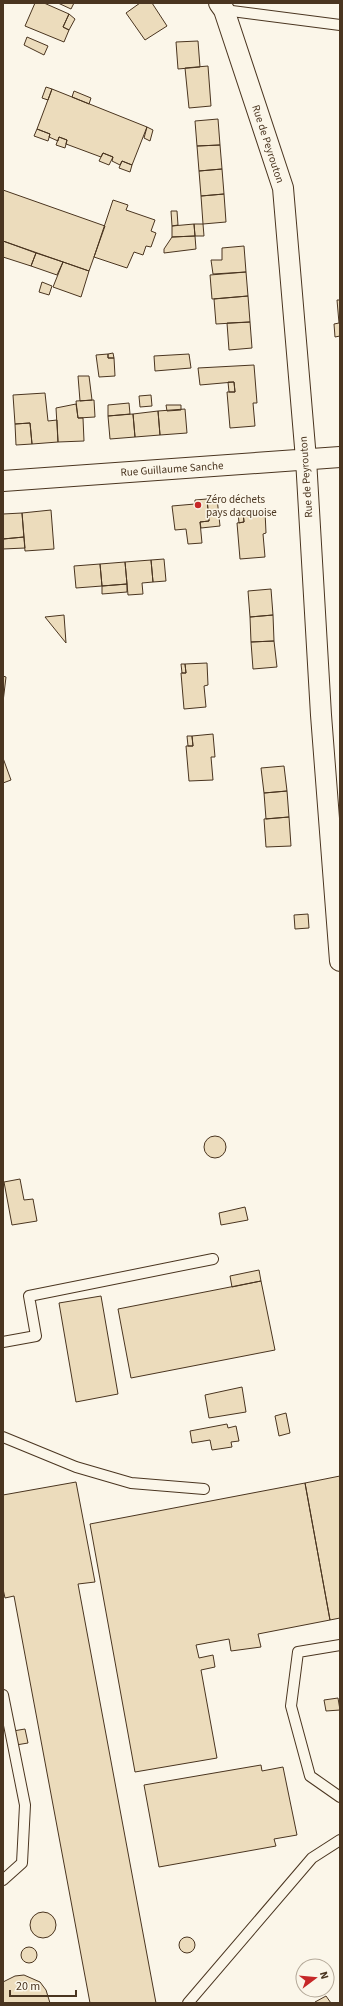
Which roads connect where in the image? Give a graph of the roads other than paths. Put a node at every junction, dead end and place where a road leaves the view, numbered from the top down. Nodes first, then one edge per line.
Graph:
1 (222, 7) edge
2 (340, 25) edge
3 (340, 457) edge
4 (306, 459) junction
5 (3, 481) edge
6 (340, 962) edge
7 (213, 1259) dead end
8 (3, 1342) edge
9 (3, 1438) edge
10 (204, 1489) dead end
11 (340, 1645) edge
12 (3, 1695) edge
13 (340, 1797) edge
14 (340, 1840) edge
15 (3, 1880) edge
16 (188, 2003) edge

1 - 2 lane
1 - 4 street, Rue de Peyrouton
3 - 4 street, Rue Guillaume Sanche
4 - 5 street, Rue Guillaume Sanche
4 - 6 street, Rue de Peyrouton
7 - 8 lane
9 - 10 lane
11 - 13 lane
12 - 15 lane
14 - 16 lane

